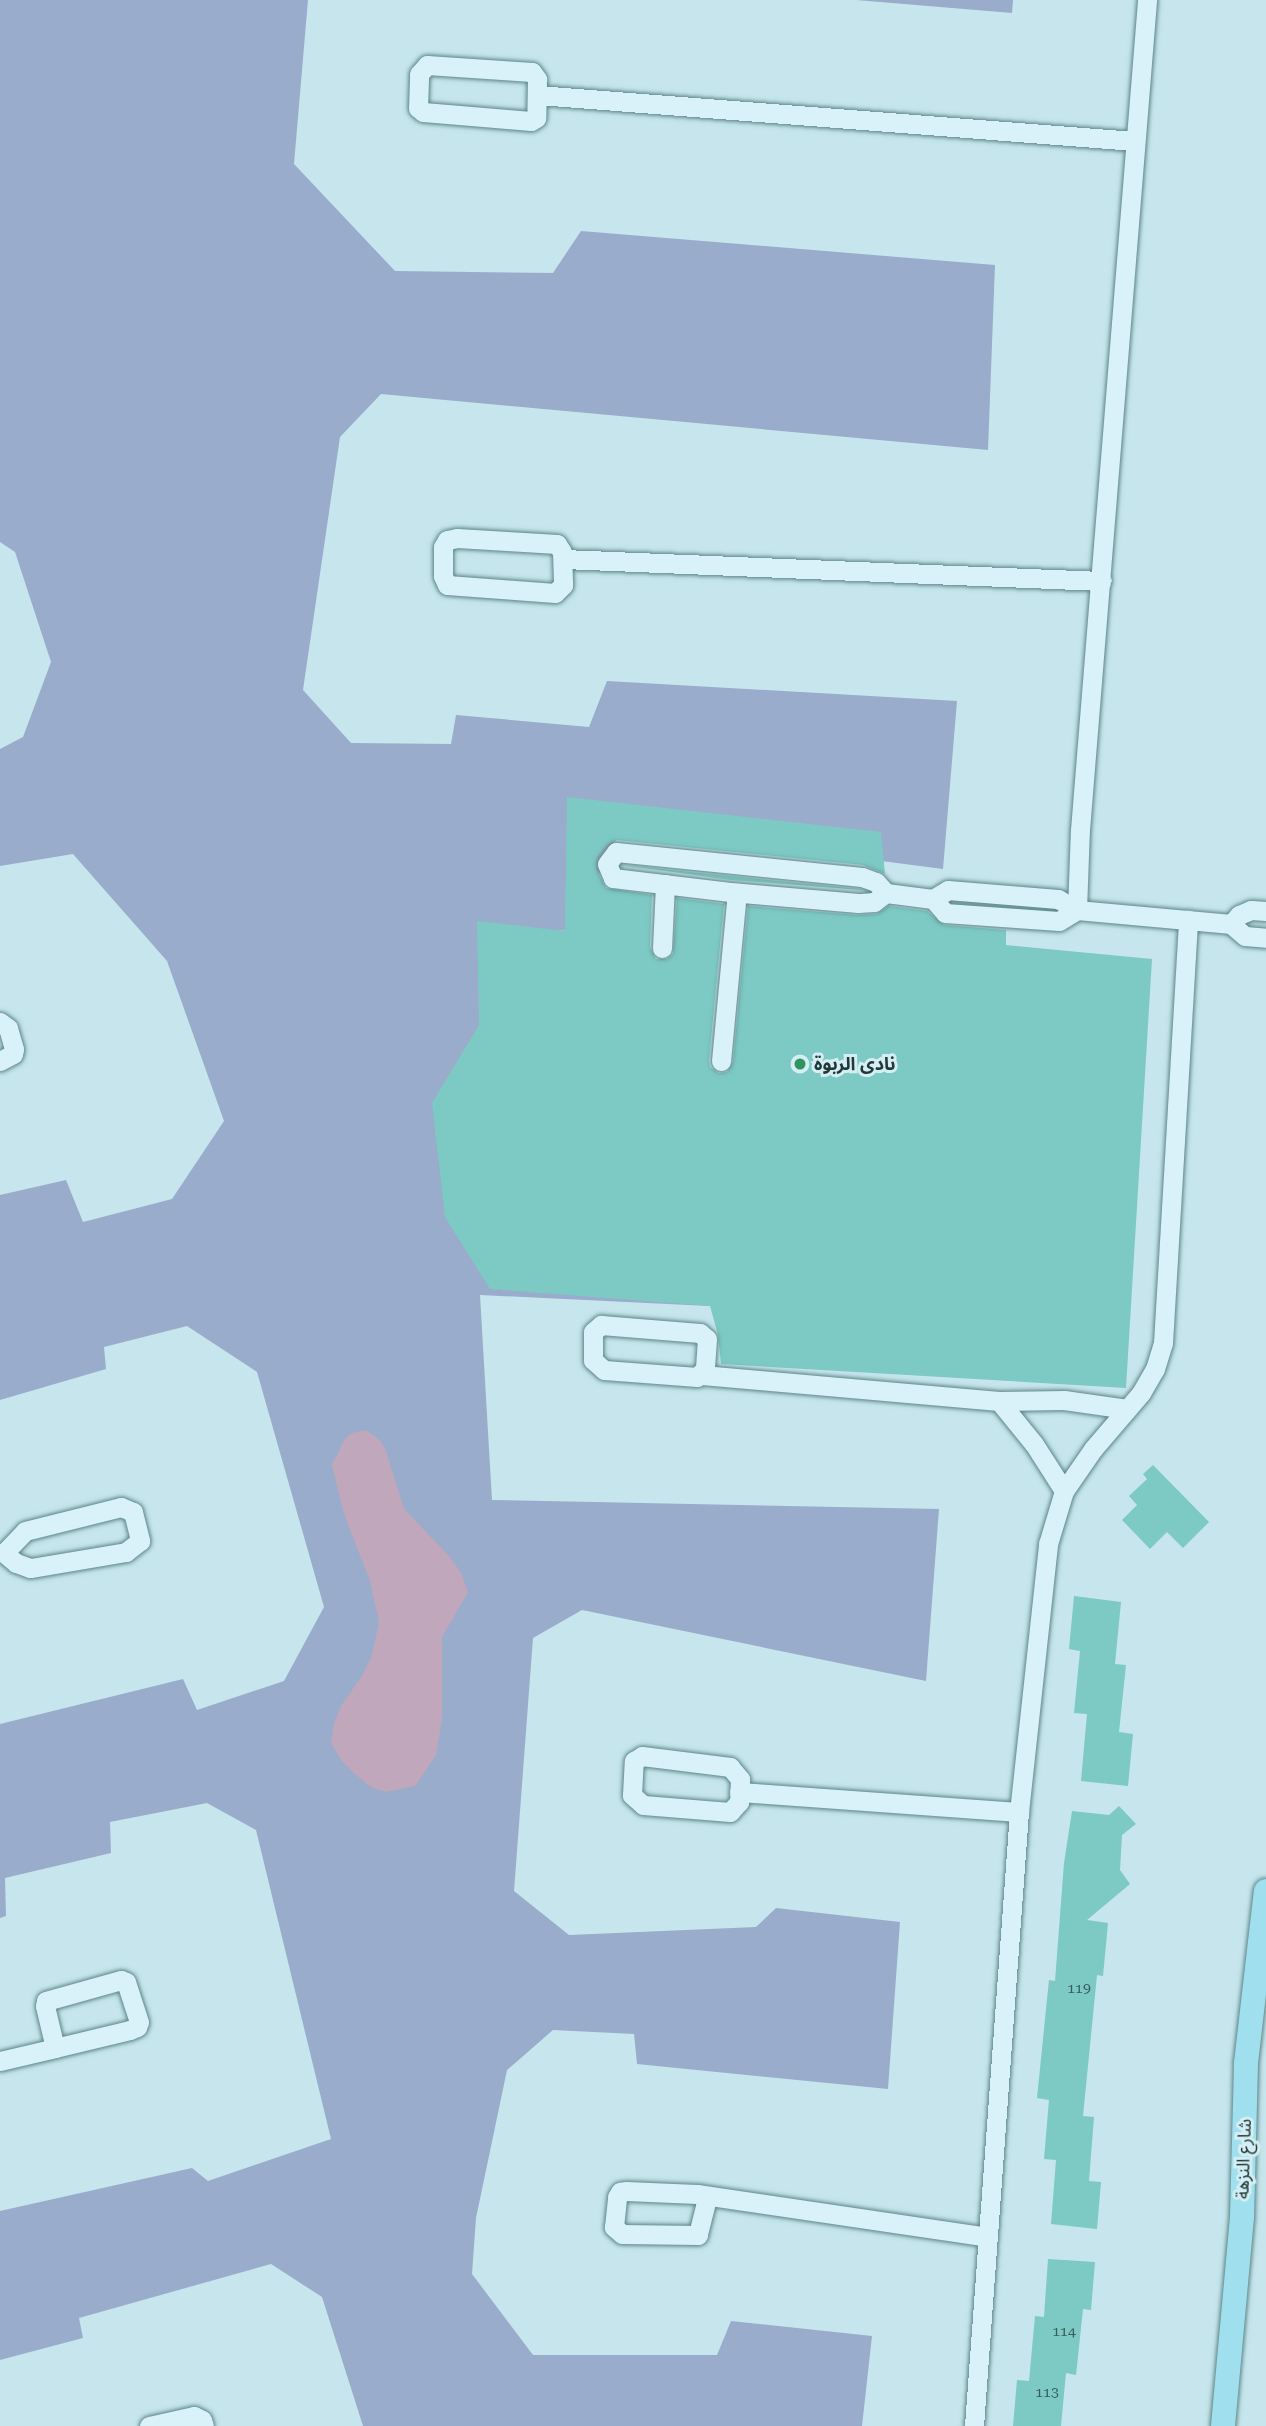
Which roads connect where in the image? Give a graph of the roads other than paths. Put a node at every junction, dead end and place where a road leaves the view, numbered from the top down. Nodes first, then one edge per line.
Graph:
1 (1147, 0) edge
2 (538, 95) junction
3 (1135, 141) junction
4 (563, 559) junction
5 (1102, 581) junction
6 (732, 863) junction
7 (664, 884) junction
8 (734, 893) junction
9 (886, 893) junction
10 (1077, 911) junction
11 (1266, 911) edge
12 (1188, 920) junction
13 (1231, 924) junction
14 (1266, 938) edge
15 (662, 948) dead end
16 (0, 1023) edge
17 (0, 1061) edge
18 (721, 1061) dead end
19 (702, 1375) junction
20 (999, 1401) junction
21 (1127, 1409) junction
22 (1064, 1491) junction
23 (2, 1553) edge
24 (740, 1792) junction
25 (1019, 1812) junction
26 (1266, 1891) edge
27 (55, 2048) junction
28 (0, 2061) edge
29 (703, 2197) junction
30 (988, 2236) junction
31 (149, 2426) edge
32 (204, 2426) edge
33 (975, 2426) edge
34 (1223, 2426) edge

1 - 3 street
2 - 2 street
2 - 3 street
3 - 5 street
4 - 4 street
4 - 5 street
5 - 10 street
6 - 7 street
6 - 8 street
6 - 9 street
7 - 8 street
7 - 15 street
8 - 9 street
8 - 18 street
9 - 10 street
10 - 12 street
11 - 13 street
12 - 13 street
12 - 21 street
13 - 14 street
16 - 17 street
19 - 19 street
19 - 20 street
20 - 21 street
20 - 22 street
21 - 22 street
22 - 25 street
23 - 23 street
24 - 24 street
24 - 25 street
25 - 30 street
26 - 34 main road, شارع النزهة
27 - 27 street
27 - 28 street
29 - 29 street
29 - 30 street
30 - 33 street
31 - 32 street

